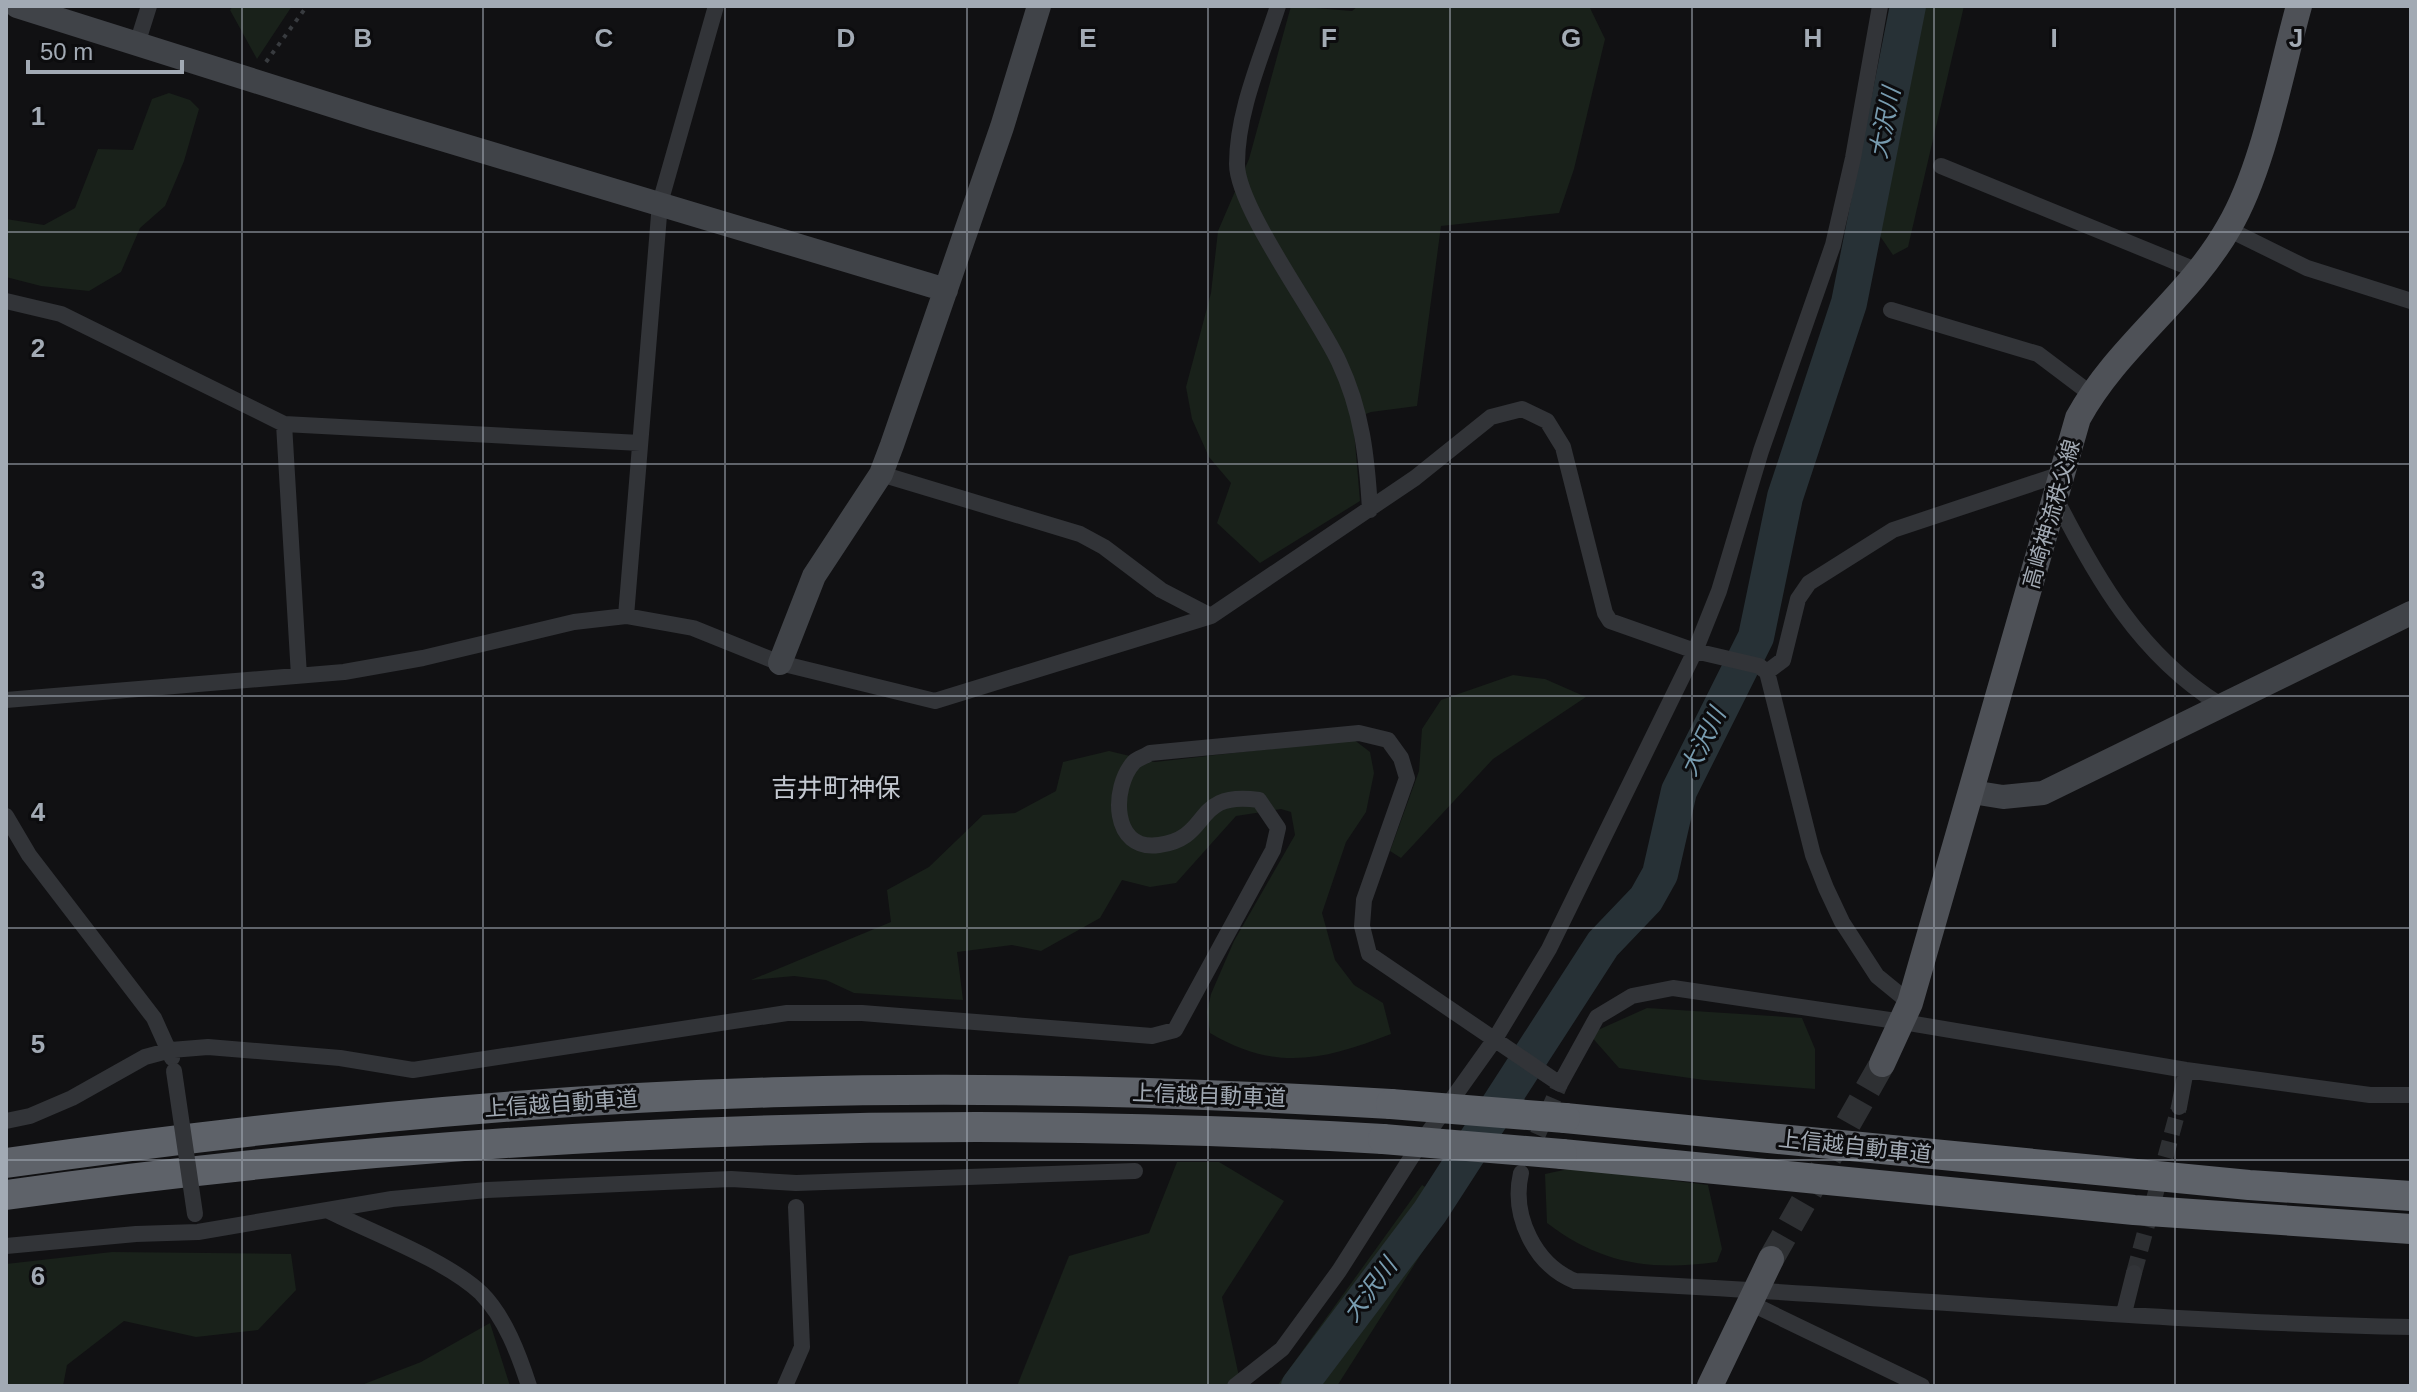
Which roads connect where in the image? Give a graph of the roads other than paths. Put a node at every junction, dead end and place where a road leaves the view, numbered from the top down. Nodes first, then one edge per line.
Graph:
1 (17, 6) edge
2 (149, 6) edge
3 (716, 6) edge
4 (1039, 6) edge
5 (1278, 6) edge
6 (1880, 6) edge
7 (2299, 6) edge
8 (137, 44) junction
9 (1941, 166) dead end
10 (660, 203) junction
11 (2228, 229) junction
12 (2198, 271) junction
13 (946, 290) junction
14 (6, 301) edge
15 (2411, 301) edge
16 (1891, 310) dead end
17 (2091, 394) junction
18 (284, 424) junction
19 (640, 443) junction
20 (881, 474) junction
21 (2058, 485) junction
22 (1370, 510) junction
23 (2411, 613) edge
24 (626, 616) junction
25 (1211, 616) junction
26 (1695, 651) junction
27 (780, 663) junction
28 (1767, 672) junction
29 (299, 676) junction
30 (6, 700) edge
31 (2219, 704) junction
32 (1972, 792) junction
33 (6, 816) edge
34 (1906, 1012) junction
35 (1495, 1039) junction
36 (171, 1050) junction
37 (1882, 1064) tunnel mouth
38 (2186, 1070) junction
39 (2411, 1095) edge
40 (2179, 1107) tunnel mouth
41 (6, 1121) edge
42 (6, 1163) edge
43 (1135, 1171) dead end
44 (1521, 1173) tunnel mouth
45 (6, 1195) edge
46 (2411, 1196) edge
47 (796, 1207) dead end
48 (329, 1211) junction
49 (2411, 1229) edge
50 (198, 1232) junction
51 (6, 1246) edge
52 (1771, 1259) tunnel mouth
53 (2134, 1273) tunnel mouth
54 (1754, 1296) junction
55 (2124, 1313) junction
56 (2411, 1327) edge
57 (529, 1386) edge
58 (785, 1386) edge
59 (1235, 1386) edge
60 (1710, 1386) edge
61 (1922, 1386) edge

1 - 8 street
2 - 8 street
3 - 10 street
4 - 13 street
5 - 22 street
6 - 26 street
7 - 11 main road, 高崎神流秩父線
8 - 10 street
9 - 12 street
10 - 13 street
10 - 19 street
11 - 12 main road, 高崎神流秩父線
11 - 15 street
12 - 17 main road, 高崎神流秩父線
13 - 20 street
14 - 18 street
16 - 17 street
17 - 21 main road, 高崎神流秩父線
18 - 19 street
18 - 29 street
19 - 24 street
20 - 25 street
20 - 27 street
21 - 28 street
21 - 31 street
21 - 32 main road, 高崎神流秩父線
22 - 25 street
22 - 26 street
23 - 31 street
24 - 27 street
24 - 29 street
25 - 27 street
26 - 28 street
26 - 35 street
28 - 34 street
29 - 30 street
31 - 32 street
32 - 34 main road, 高崎神流秩父線
33 - 36 street
34 - 35 street
34 - 37 main road, 高崎神流秩父線
34 - 38 street
35 - 36 street
35 - 59 street
36 - 41 street
36 - 50 street, bridge
38 - 39 street
38 - 40 street
42 - 46 highway, 上信越自動車道, bridge
43 - 48 street
44 - 54 street
45 - 49 highway, 上信越自動車道, bridge
47 - 58 street
48 - 50 street
48 - 57 street
50 - 51 street
52 - 54 main road
53 - 55 street
54 - 55 street
54 - 60 main road
54 - 61 street
55 - 56 street

